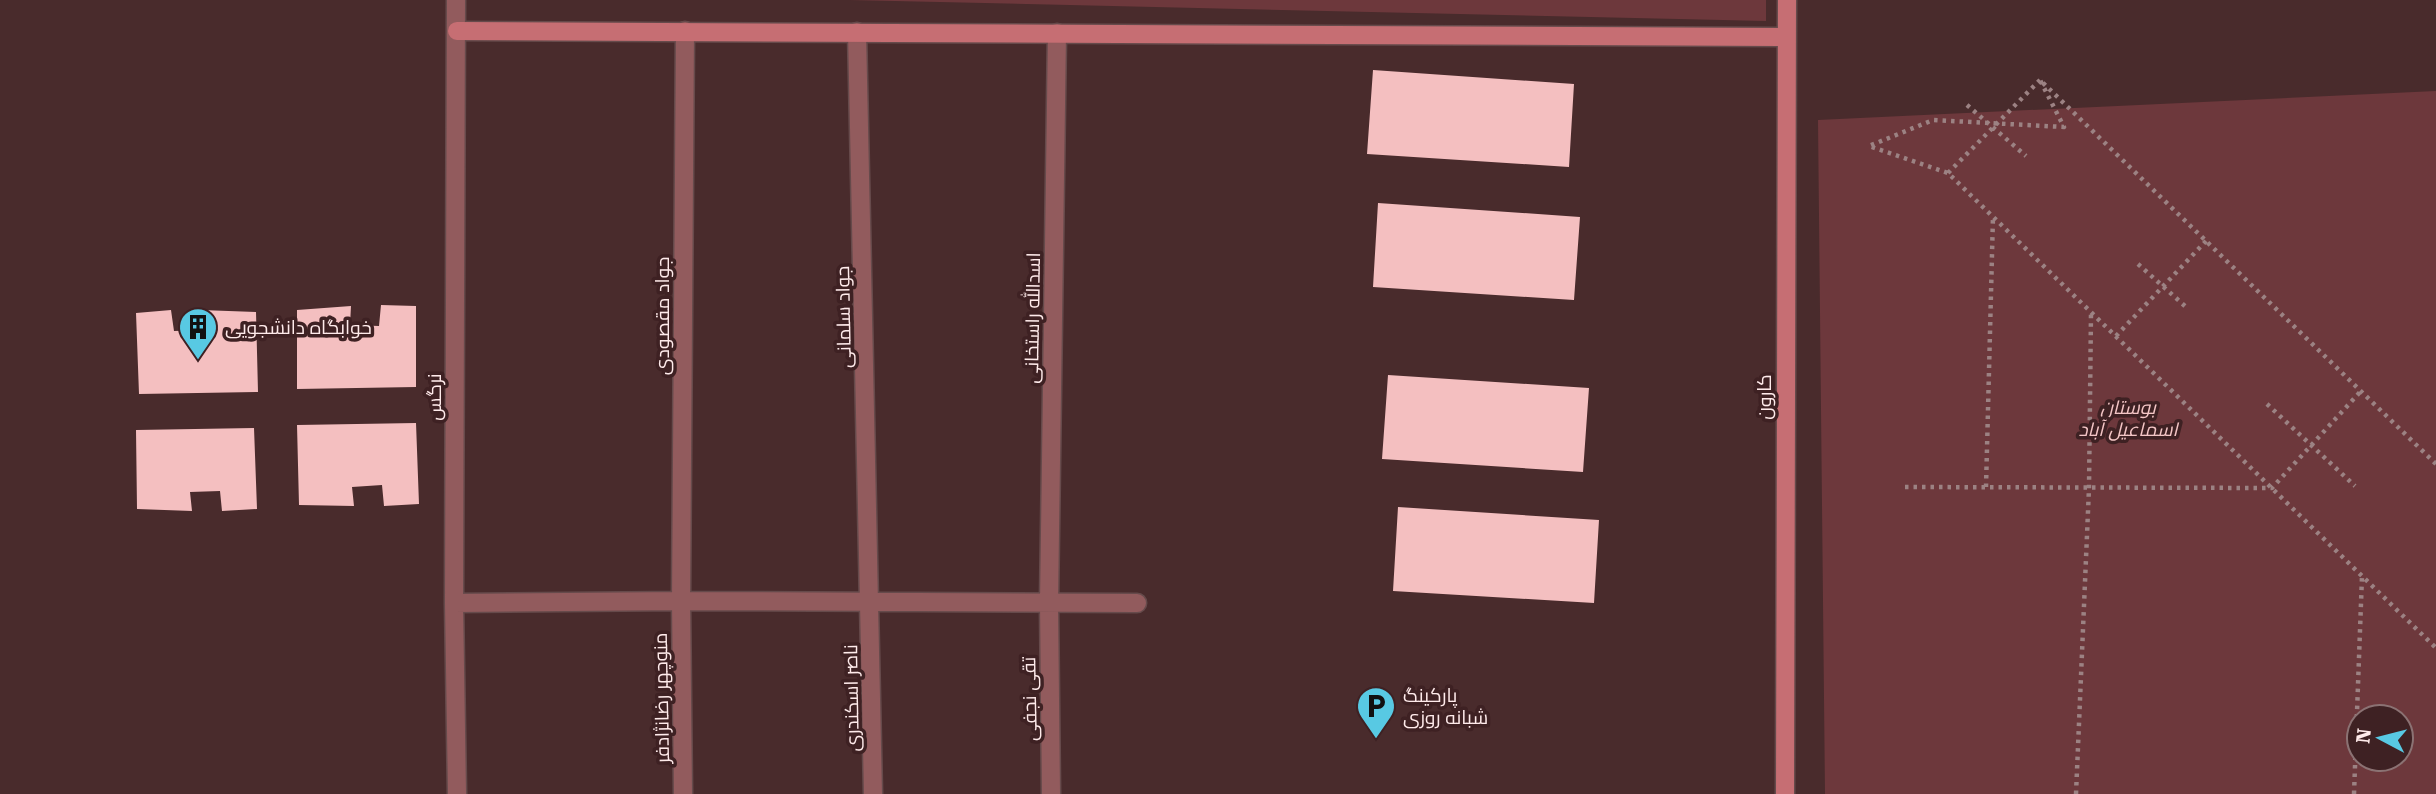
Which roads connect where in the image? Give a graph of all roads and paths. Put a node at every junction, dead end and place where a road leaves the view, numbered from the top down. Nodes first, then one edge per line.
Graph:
1 (456, 0) edge
2 (1787, 0) edge
3 (457, 31) junction
4 (685, 31) junction
5 (858, 32) junction
6 (1057, 33) junction
7 (1786, 37) junction
8 (2040, 80) junction
9 (1967, 105) dead end
10 (1993, 127) junction
11 (2026, 156) dead end
12 (1948, 173) junction
13 (1993, 216) junction
14 (2206, 241) junction
15 (2138, 264) dead end
16 (2164, 285) junction
17 (2186, 307) dead end
18 (2091, 312) junction
19 (2116, 336) junction
20 (2361, 391) junction
21 (2267, 404) dead end
22 (2311, 445) junction
23 (2436, 464) edge
24 (2355, 486) dead end
25 (1905, 487) dead end
26 (1986, 487) junction
27 (2089, 488) junction
28 (2272, 488) junction
29 (2362, 576) junction
30 (681, 601) junction
31 (870, 602) junction
32 (454, 603) junction
33 (1049, 603) junction
34 (1137, 603) dead end
35 (2436, 648) edge
36 (457, 794) edge
37 (683, 794) edge
38 (873, 794) edge
39 (1051, 794) edge
40 (1785, 794) edge
41 (2076, 794) edge
42 (2354, 794) edge

1 - 3 street, نرگس
2 - 7 street, کارون
3 - 4 street
3 - 32 street, نرگس
4 - 5 street
4 - 30 street, جواد مقصودی
5 - 6 street
5 - 31 street, جواد سلمانی
6 - 7 street
6 - 33 street, اسدالله راستخانی
7 - 40 street, کارون
8 - 10 path
8 - 12 path
8 - 14 path
9 - 10 path
10 - 11 path
10 - 12 path
12 - 13 path
13 - 18 path
13 - 26 path
14 - 16 path
14 - 20 path
15 - 16 path
16 - 17 path
16 - 19 path
18 - 19 path
18 - 27 path
19 - 28 path
20 - 22 path
20 - 23 path
21 - 22 path
22 - 24 path
22 - 28 path
25 - 26 path
26 - 27 path
27 - 28 path
27 - 41 path
28 - 29 path
29 - 35 path
29 - 42 path
30 - 31 street
30 - 32 street
30 - 37 street, منوچهر رضانژادفر
31 - 33 street
31 - 38 street, ناصر اسکندری
32 - 36 street, نرگس
33 - 34 street
33 - 39 street, تقی نجفی

